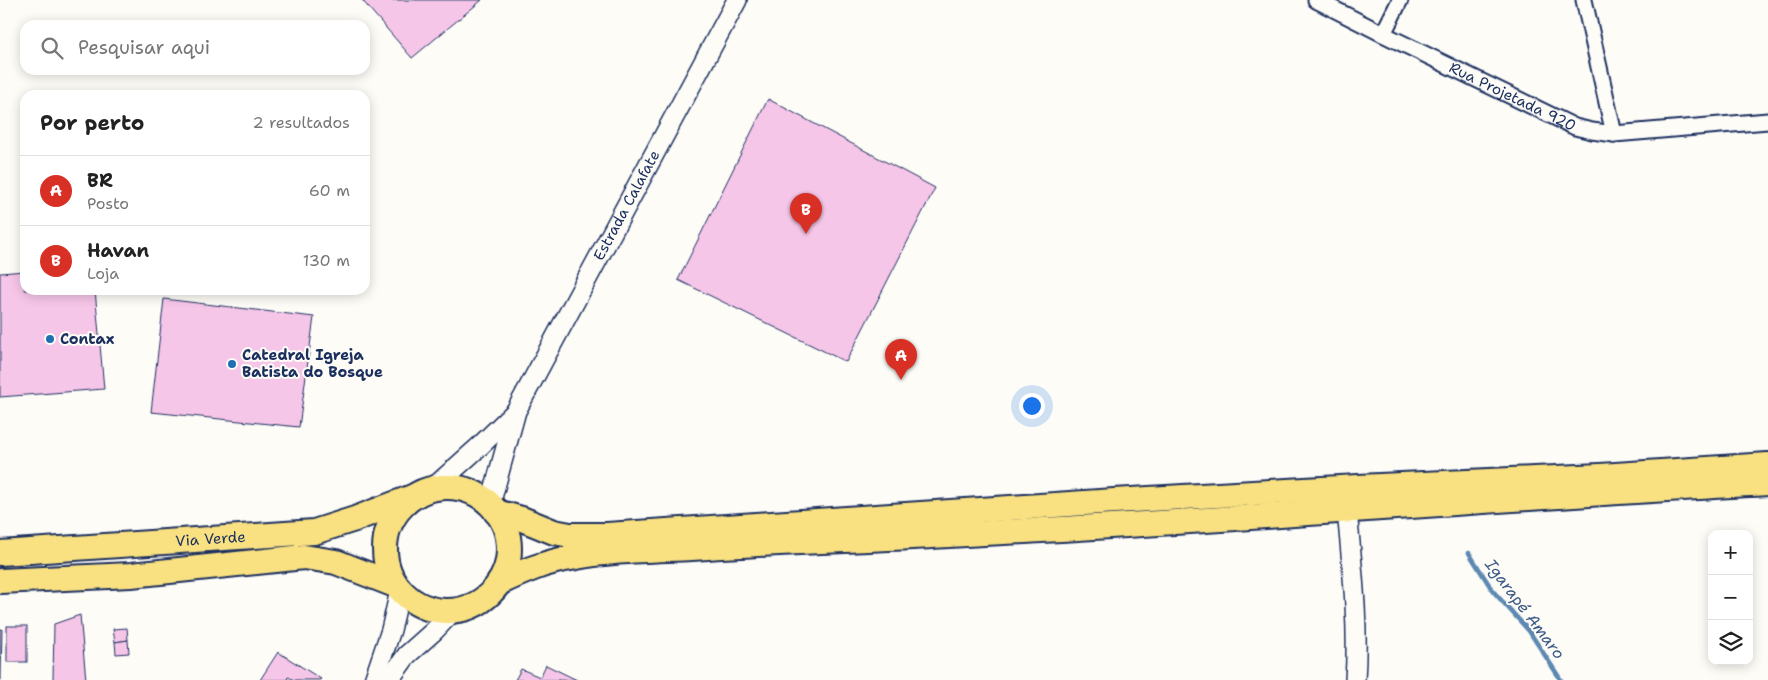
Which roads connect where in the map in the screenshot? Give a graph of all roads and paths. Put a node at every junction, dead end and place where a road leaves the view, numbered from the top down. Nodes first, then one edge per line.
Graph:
1 (738, 0) edge
2 (1316, 0) edge
3 (1400, 0) edge
4 (1584, 0) edge
5 (1383, 34) junction
6 (1768, 121) edge
7 (1614, 134) junction
8 (516, 411) junction
9 (1768, 464) edge
10 (1768, 483) edge
11 (423, 492) junction
12 (493, 508) junction
13 (1347, 510) junction
14 (610, 544) junction
15 (0, 553) edge
16 (0, 581) edge
17 (499, 583) junction
18 (398, 588) junction
19 (452, 612) junction
20 (374, 680) edge
21 (389, 680) edge
22 (1355, 680) edge

1 - 8 street, Estrada Calafate
2 - 5 street, Rua Projetada 920
3 - 5 street
4 - 7 street
5 - 7 street, Rua Projetada 920
6 - 7 street, Rua Projetada 920
8 - 11 street, Estrada Calafate
8 - 12 street, Estrada Calafate
9 - 14 main road
10 - 13 main road
11 - 12 main road
11 - 15 main road, Via Verde
11 - 18 main road
12 - 14 main road
12 - 17 main road
13 - 14 main road
13 - 22 street
14 - 17 main road
16 - 18 main road, Via Verde
17 - 19 main road
18 - 19 main road
18 - 20 street
19 - 21 street

